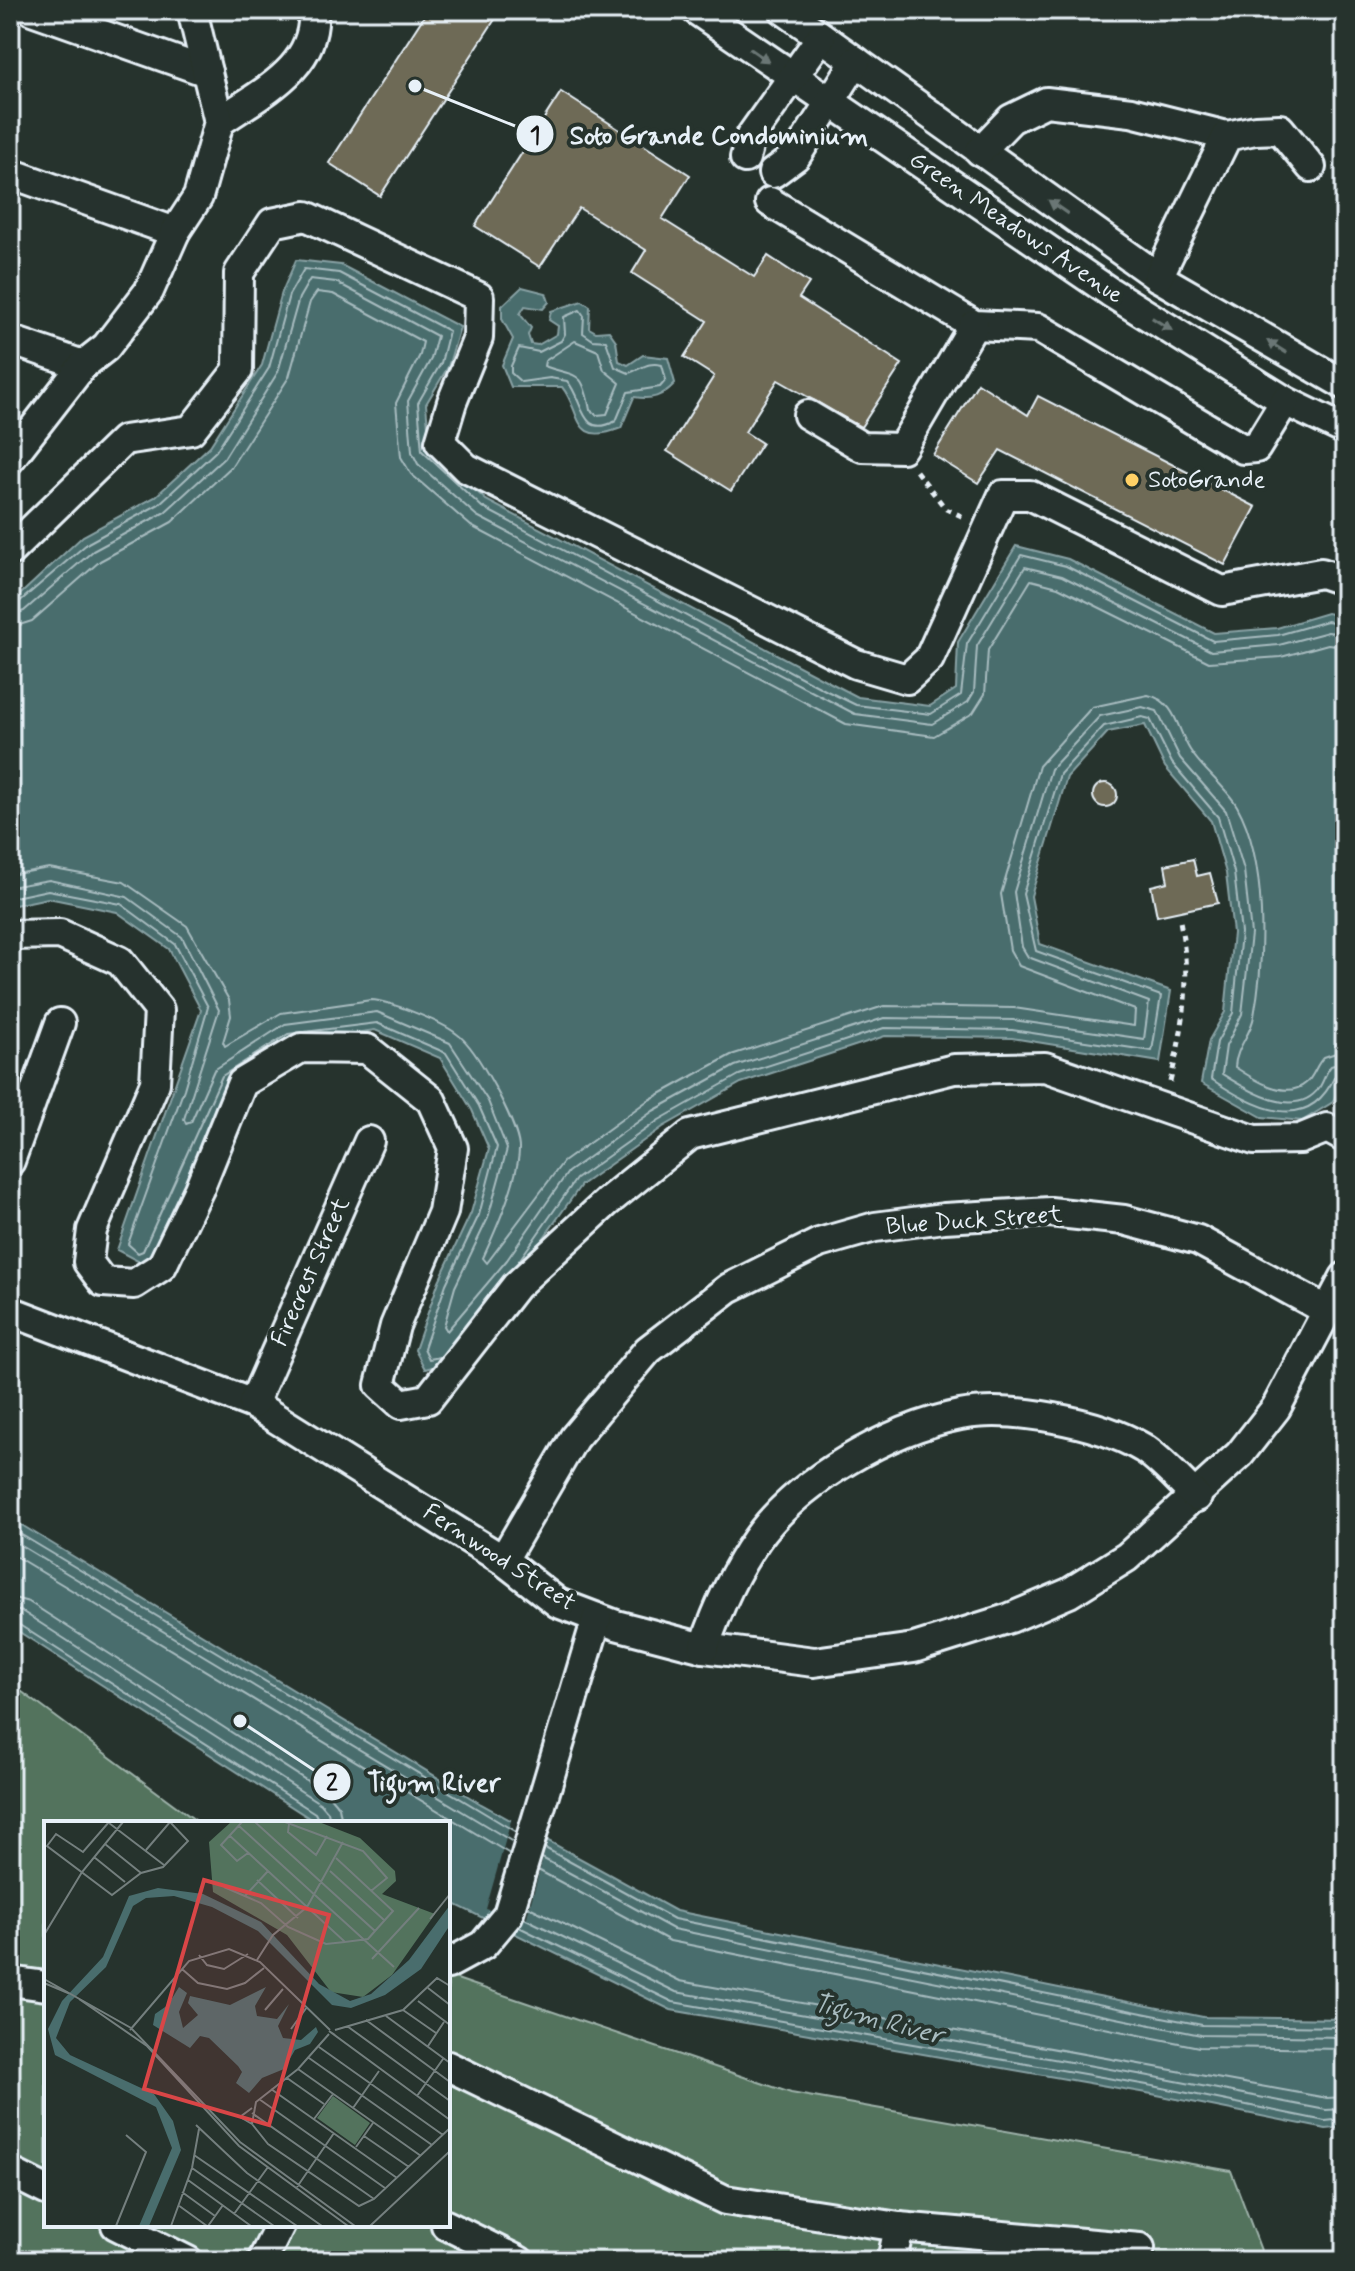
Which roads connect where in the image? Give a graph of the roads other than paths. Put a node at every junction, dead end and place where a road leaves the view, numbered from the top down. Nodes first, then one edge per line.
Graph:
1 (32, 10) edge
2 (192, 10) edge
3 (313, 10) edge
4 (696, 10) edge
5 (784, 10) edge
6 (821, 37) junction
7 (856, 61) junction
8 (207, 72) junction
9 (791, 78) junction
10 (831, 103) junction
11 (219, 122) junction
12 (1227, 136) junction
13 (980, 151) junction
14 (745, 158) dead end
15 (1311, 167) dead end
16 (10, 173) edge
17 (773, 173) dead end
18 (770, 202) dead end
19 (175, 232) junction
20 (1158, 277) junction
21 (974, 325) junction
22 (10, 340) edge
23 (83, 365) junction
24 (1345, 385) edge
25 (1285, 401) junction
26 (808, 415) dead end
27 (1345, 430) edge
28 (10, 459) edge
29 (10, 551) edge
30 (1345, 581) edge
31 (10, 935) edge
32 (60, 1023) dead end
33 (1339, 1124) edge
34 (369, 1141) dead end
35 (10, 1161) edge
36 (1345, 1277) edge
37 (10, 1311) edge
38 (1328, 1311) junction
39 (253, 1404) junction
40 (1197, 1497) junction
41 (503, 1560) junction
42 (597, 1618) junction
43 (704, 1648) junction
44 (450, 1963) edge
45 (10, 1981) edge
46 (44, 1986) edge
47 (450, 2067) edge
48 (10, 2172) edge
49 (44, 2189) edge
50 (120, 2227) edge
51 (279, 2227) edge
52 (450, 2227) edge
53 (899, 2227) junction
54 (1140, 2248) dead end
55 (188, 2261) edge
56 (262, 2261) edge
57 (519, 2261) edge
58 (892, 2261) edge

1 - 8 street
2 - 8 street
3 - 11 street
4 -> 9 street, Green Meadows Avenue
5 - 6 street, Green Meadows Avenue
6 - 7 street, Green Meadows Avenue
6 - 9 street
7 - 10 street
7 - 13 street, Green Meadows Avenue
8 - 11 street
9 - 10 street, Green Meadows Avenue
9 - 14 street
10 - 17 street
10 -> 25 street, Green Meadows Avenue
11 - 19 street
12 - 13 street
12 - 15 street
12 - 20 street
20 -> 13 street, Green Meadows Avenue
16 - 19 street
18 - 21 street
19 - 23 street
24 -> 20 street, Green Meadows Avenue
21 - 25 street
21 - 26 street
22 - 23 street
23 - 28 street
25 - 27 street, Green Meadows Avenue
29 - 30 street
31 - 33 street
32 - 35 street
34 - 39 street, Firecrest Street
36 - 38 street, Fernwood Street
37 - 39 street, Fernwood Street
38 - 40 street, Fernwood Street
38 - 41 street, Blue Duck Street
39 - 41 street, Fernwood Street
40 - 43 street, Fernwood Street
40 - 43 street
41 - 42 street, Fernwood Street
42 - 43 street, Fernwood Street
42 - 44 street
45 - 46 street
47 - 53 street
48 - 49 street
50 - 55 street
51 - 56 street
52 - 57 street
53 - 54 street
53 - 58 street

